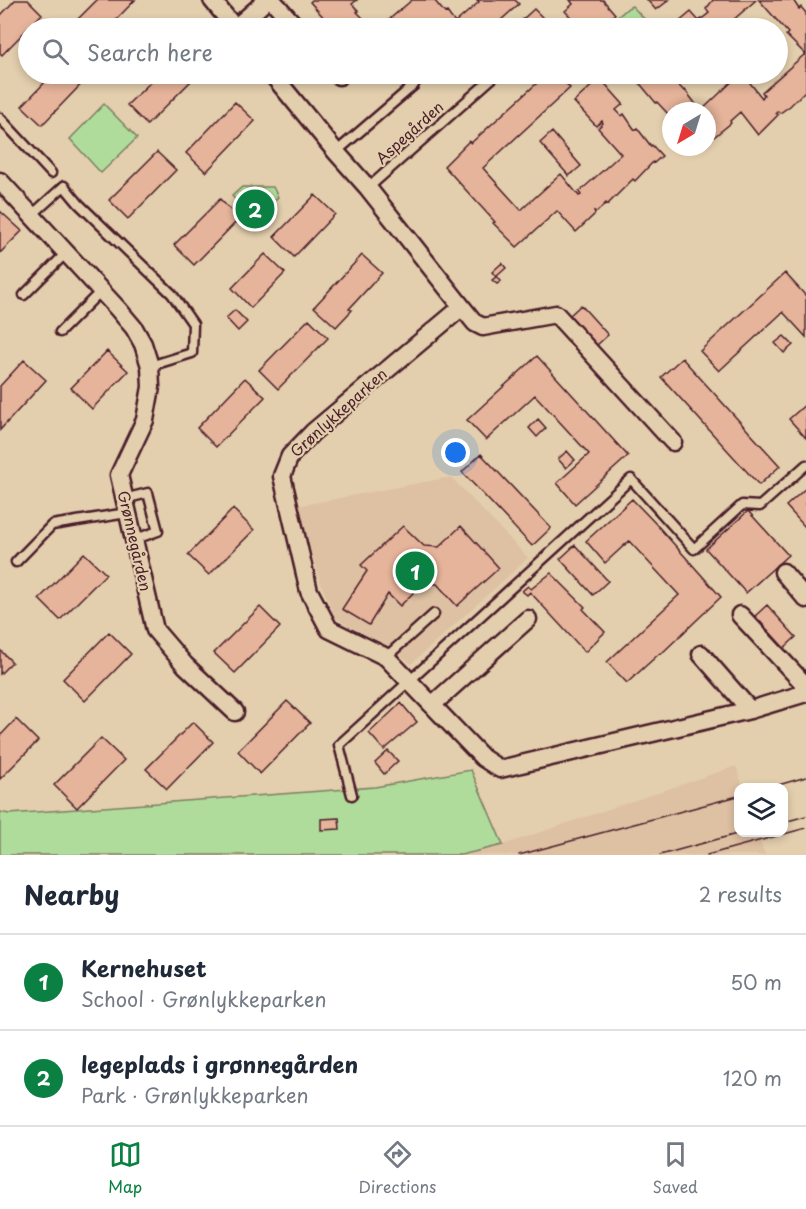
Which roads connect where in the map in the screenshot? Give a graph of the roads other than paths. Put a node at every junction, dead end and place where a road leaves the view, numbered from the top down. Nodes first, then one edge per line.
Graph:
1 (212, 0) edge
2 (267, 0) edge
3 (272, 0) edge
4 (227, 18) edge
5 (246, 18) edge
6 (288, 18) edge
7 (280, 84) edge
8 (486, 84) edge
9 (414, 85) dead end
10 (0, 117) edge
11 (336, 152) junction
12 (51, 173) dead end
13 (0, 181) edge
14 (368, 188) junction
15 (32, 215) junction
16 (66, 253) junction
17 (101, 291) junction
18 (24, 295) dead end
19 (462, 307) junction
20 (60, 332) dead end
21 (150, 366) junction
22 (673, 442) dead end
23 (806, 465) edge
24 (125, 506) junction
25 (133, 540) junction
26 (16, 562) dead end
27 (783, 572) dead end
28 (806, 599) edge
29 (435, 614) dead end
30 (740, 615) dead end
31 (528, 620) dead end
32 (701, 654) dead end
33 (386, 657) junction
34 (409, 681) junction
35 (806, 686) edge
36 (806, 693) edge
37 (432, 705) junction
38 (750, 710) junction
39 (236, 712) dead end
40 (352, 795) dead end

1 - 4 street
2 - 5 street
3 - 6 street
7 - 11 street
8 - 14 lane, Aspegården
9 - 11 lane
10 - 12 lane
11 - 14 street
13 - 15 street, Grønnegården
14 - 19 street
15 - 16 street, Grønnegården
15 - 21 lane
16 - 17 street, Grønnegården
16 - 18 lane
17 - 20 lane
17 - 21 street, Grønnegården
19 - 22 street
19 - 33 street, Grønlykkeparken
21 - 24 street, Grønnegården
23 - 34 lane
24 - 25 street, Grønnegården
24 - 25 lane
24 - 26 lane
25 - 39 street, Grønnegården
27 - 28 street
29 - 33 lane
30 - 35 street
31 - 37 street
32 - 38 street
33 - 34 street, Grønlykkeparken
34 - 37 street, Grønlykkeparken
34 - 40 lane
36 - 38 street, Grønlykkeparken
37 - 38 street, Grønlykkeparken

